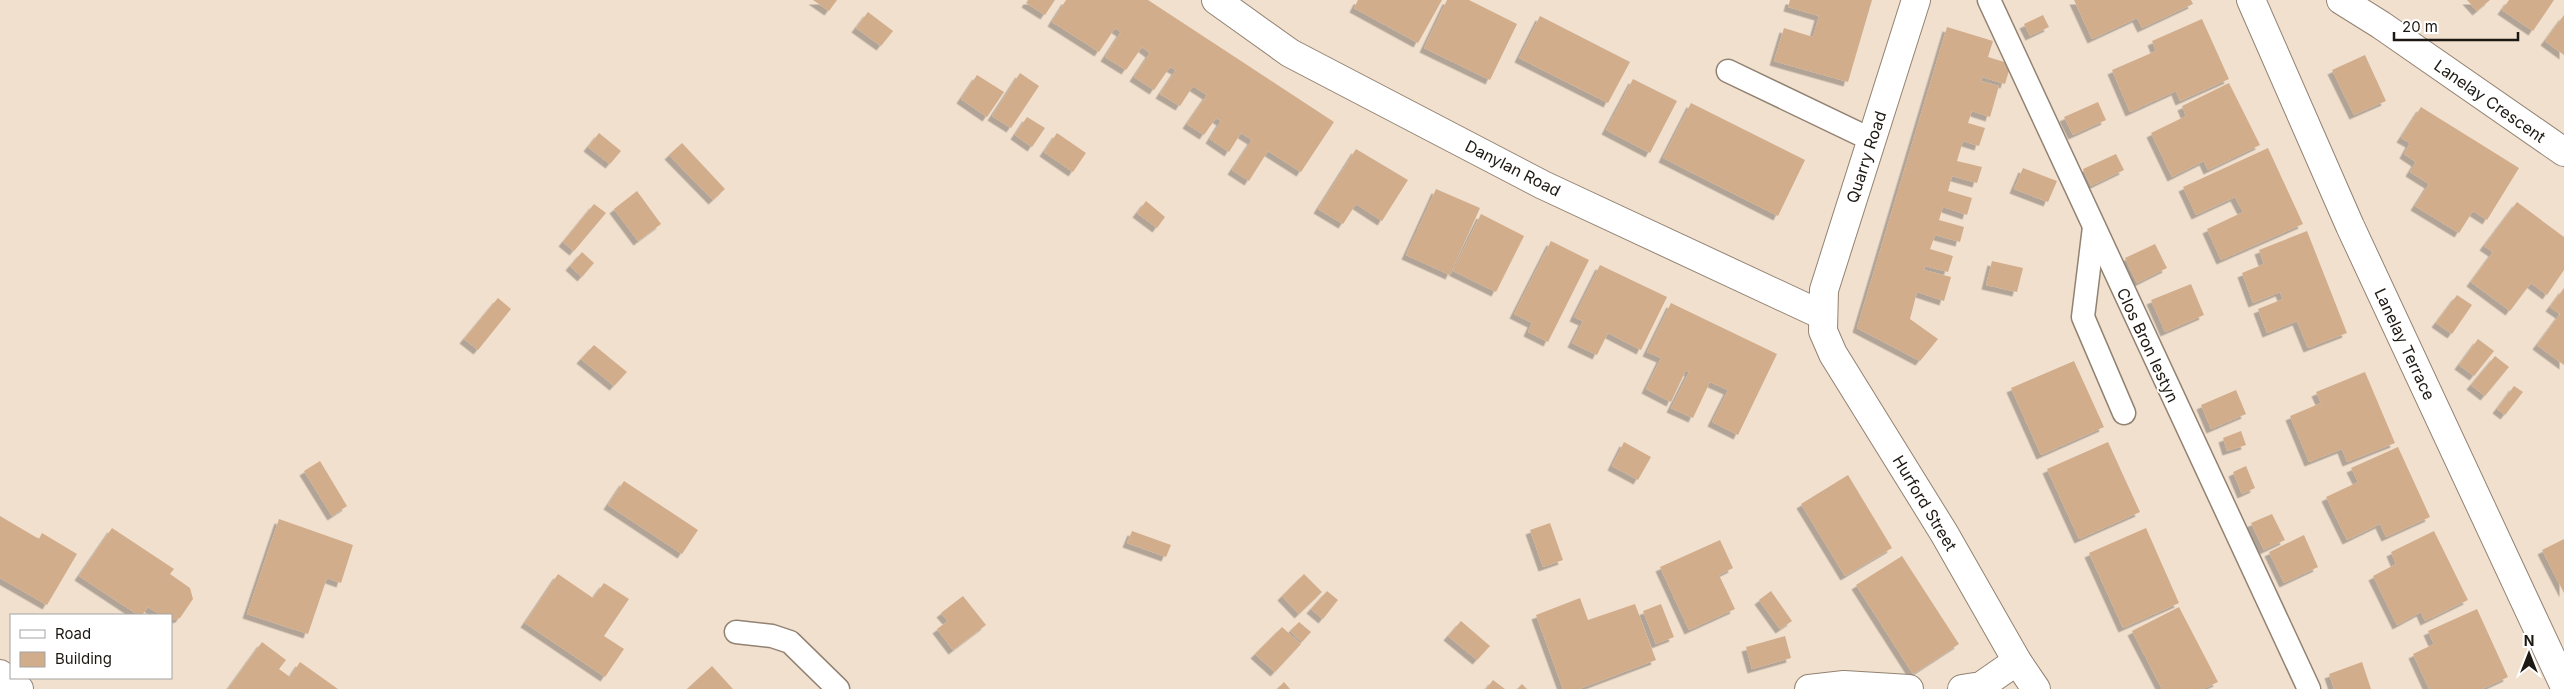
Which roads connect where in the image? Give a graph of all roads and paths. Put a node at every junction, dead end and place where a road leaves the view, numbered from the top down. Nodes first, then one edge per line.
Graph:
1 (1216, 0) edge
2 (1916, 0) edge
3 (1989, 0) edge
4 (2251, 0) edge
5 (2340, 0) edge
6 (1728, 71) dead end
7 (1872, 140) junction
8 (2564, 152) edge
9 (2094, 227) junction
10 (1822, 315) junction
11 (2124, 414) dead end
12 (736, 632) dead end
13 (2016, 661) junction
14 (0, 674) edge
15 (2564, 685) edge
16 (20, 689) edge
17 (838, 689) edge
18 (1810, 689) edge
19 (1910, 689) edge
20 (1962, 689) edge
21 (2036, 689) edge
22 (2309, 689) edge

1 - 10 street, Danylan Road
2 - 7 street, Quarry Road
3 - 9 lane, Clos Bron Iestyn
4 - 15 street, Lanelay Terrace
5 - 8 street, Lanelay Crescent
6 - 7 lane
7 - 10 street, Quarry Road
9 - 11 lane
9 - 22 lane, Clos Bron Iestyn
10 - 13 street, Hurford Street
12 - 17 lane
13 - 20 street
13 - 21 street, Hurford Street
14 - 16 street
18 - 19 street

